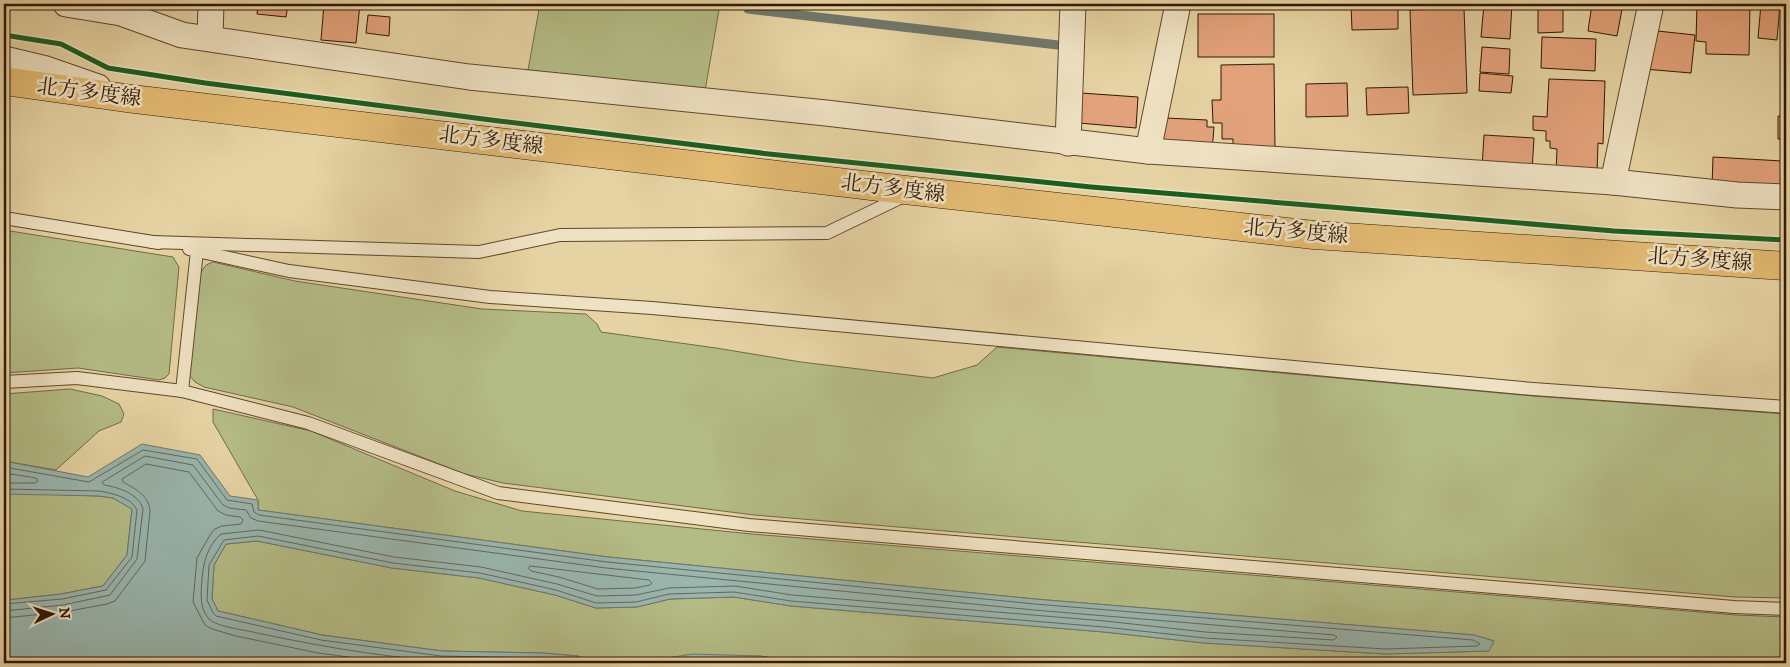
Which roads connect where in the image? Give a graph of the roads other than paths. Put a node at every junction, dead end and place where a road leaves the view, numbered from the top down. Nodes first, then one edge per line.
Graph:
1 (66, 4) edge
2 (211, 4) edge
3 (1073, 4) edge
4 (1178, 4) edge
5 (1651, 4) edge
6 (210, 38) junction
7 (4, 60) edge
8 (4, 81) edge
9 (133, 99) junction
10 (1068, 143) junction
11 (1148, 151) junction
12 (1613, 182) junction
13 (914, 191) junction
14 (1786, 197) edge
15 (4, 218) edge
16 (152, 242) junction
17 (197, 251) junction
18 (1786, 266) edge
19 (4, 382) edge
20 (182, 391) junction
21 (1786, 407) edge
22 (1786, 609) edge

1 - 6 street
2 - 6 street
3 - 10 street
4 - 11 street
5 - 12 street
6 - 10 street
7 - 9 street
8 - 9 main road, 北方多度線
9 - 13 main road, 北方多度線
10 - 11 street
11 - 12 street
12 - 14 street
13 - 16 lane
13 - 18 main road, 北方多度線
15 - 16 lane
16 - 17 lane
17 - 20 lane
17 - 21 lane
19 - 20 lane
20 - 22 lane

